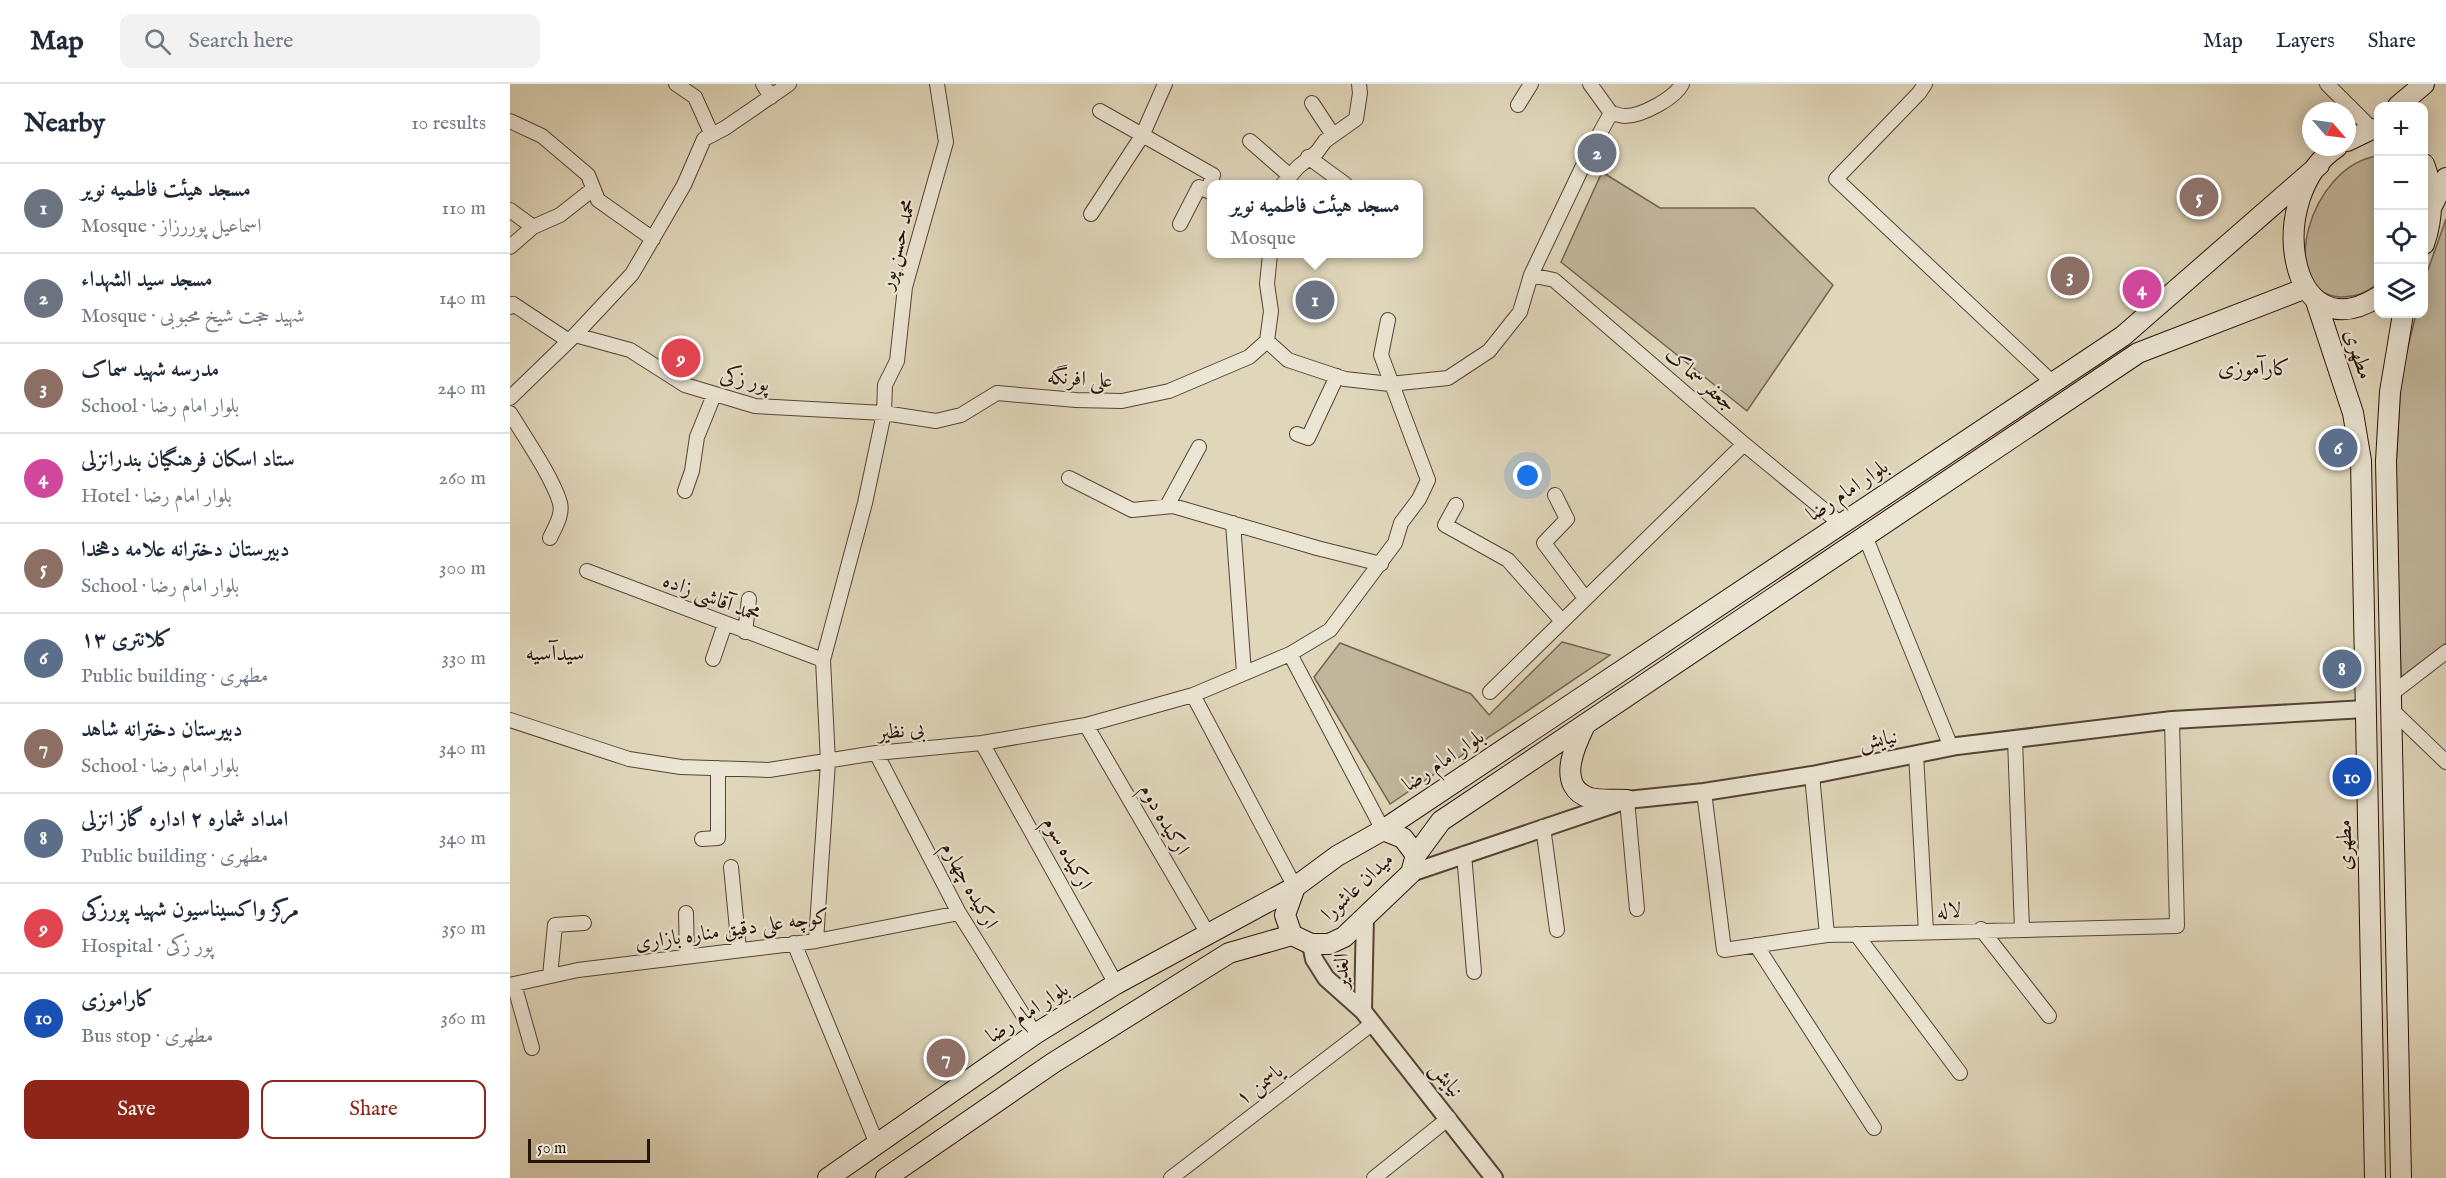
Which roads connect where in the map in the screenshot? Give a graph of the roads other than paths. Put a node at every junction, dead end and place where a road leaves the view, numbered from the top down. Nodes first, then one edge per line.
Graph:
1 (676, 84) edge
2 (763, 84) edge
3 (789, 84) edge
4 (938, 84) edge
5 (1165, 84) edge
6 (1359, 84) edge
7 (1531, 84) edge
8 (1590, 84) edge
9 (1682, 84) edge
10 (1925, 84) edge
11 (2327, 84) edge
12 (2424, 84) edge
13 (771, 97) junction
14 (2403, 102) edge
15 (1312, 103) dead end
16 (1518, 105) dead end
17 (1100, 111) dead end
18 (1611, 113) junction
19 (510, 121) edge
20 (2374, 125) edge
21 (2374, 128) edge
22 (712, 135) junction
23 (1333, 135) junction
24 (1142, 136) junction
25 (2356, 137) edge
26 (1250, 141) dead end
27 (2328, 156) edge
28 (1308, 158) junction
29 (2319, 165) junction
30 (2428, 178) edge
31 (2446, 178) edge
32 (1213, 180) edge
33 (1286, 180) edge
34 (1339, 180) edge
35 (593, 189) junction
36 (1207, 191) edge
37 (2431, 208) junction
38 (510, 210) edge
39 (1091, 214) dead end
40 (1180, 224) dead end
41 (533, 227) junction
42 (2428, 230) edge
43 (652, 238) junction
44 (510, 247) edge
45 (1270, 258) edge
46 (1531, 275) junction
47 (2311, 295) junction
48 (2374, 299) edge
49 (511, 304) edge
50 (2402, 318) edge
51 (1388, 320) dead end
52 (572, 338) junction
53 (1267, 341) junction
54 (1337, 376) junction
55 (2053, 383) junction
56 (1390, 384) junction
57 (714, 395) junction
58 (510, 398) edge
59 (510, 413) edge
60 (884, 413) junction
61 (1297, 434) dead end
62 (1744, 444) junction
63 (1199, 447) dead end
64 (1069, 478) dead end
65 (685, 491) dead end
66 (1555, 495) dead end
67 (1456, 505) dead end
68 (1167, 506) junction
69 (1233, 523) junction
70 (1841, 524) junction
71 (1865, 536) junction
72 (550, 538) dead end
73 (1381, 564) junction
74 (587, 571) dead end
75 (1586, 598) junction
76 (749, 599) dead end
77 (1562, 621) junction
78 (725, 624) junction
79 (745, 632) junction
80 (2446, 652) edge
81 (1290, 654) junction
82 (713, 659) dead end
83 (823, 660) junction
84 (1244, 673) junction
85 (1491, 692) dead end
86 (1193, 695) junction
87 (2391, 702) junction
88 (2365, 709) junction
89 (510, 720) edge
90 (2172, 720) junction
91 (1586, 724) junction
92 (1086, 725) junction
93 (2015, 739) junction
94 (982, 743) junction
95 (1951, 747) junction
96 (876, 753) junction
97 (1917, 754) junction
98 (828, 762) junction
99 (2446, 762) edge
100 (718, 768) junction
101 (1812, 775) junction
102 (1704, 792) junction
103 (1628, 800) junction
104 (1543, 827) junction
105 (1383, 830) junction
106 (702, 839) dead end
107 (1464, 854) junction
108 (1413, 864) junction
109 (731, 867) dead end
110 (1295, 887) junction
111 (1637, 909) dead end
112 (686, 913) dead end
113 (959, 913) junction
114 (1365, 916) junction
115 (584, 923) dead end
116 (1981, 929) junction
117 (2022, 929) junction
118 (1557, 930) dead end
119 (1926, 932) junction
120 (1208, 934) junction
121 (1856, 934) junction
122 (1292, 935) junction
123 (1827, 935) junction
124 (816, 941) junction
125 (794, 943) junction
126 (1311, 944) junction
127 (1756, 945) junction
128 (739, 950) junction
129 (687, 957) junction
130 (1474, 972) dead end
131 (550, 976) junction
132 (1116, 984) junction
133 (512, 985) edge
134 (2049, 1016) dead end
135 (1368, 1017) junction
136 (1035, 1034) junction
137 (532, 1048) dead end
138 (1960, 1073) dead end
139 (1449, 1118) junction
140 (1874, 1128) dead end
141 (877, 1144) junction
142 (828, 1178) edge
143 (886, 1178) edge
144 (1171, 1178) edge
145 (1374, 1178) edge
146 (1494, 1178) edge
147 (2375, 1178) edge
148 (2401, 1178) edge

1 - 22 street
2 - 13 street
3 - 13 street
4 - 60 street, محمد حسن پور
5 - 24 street
6 - 23 street
7 - 16 street
8 - 18 street
9 - 18 street
10 - 55 street
11 - 20 street
12 - 14 main road
13 - 22 street
15 - 23 street
17 - 24 street
18 - 46 street
19 - 35 street
21 - 25 main road
22 - 43 street
23 - 28 street
24 - 32 street
24 - 39 street
26 - 33 street
27 - 29 main road
28 - 33 street
28 - 34 street
29 - 47 main road, مطهری
29 - 55 main road, بلوار امام رضا
30 - 37 main road
31 - 37 main road
35 - 41 street
35 - 43 street
36 - 40 street
37 - 42 main road
38 - 41 street
41 - 44 street
43 - 52 street
45 - 53 street
46 - 56 street
46 - 62 street, جعفر سماک
47 - 48 main road
47 - 71 main road
47 - 88 main road, مطهری
49 - 52 street, پور زکی
50 - 87 main road, مطهری
51 - 56 street
52 - 57 street, پور زکی
52 - 58 street
53 - 54 street
53 - 60 street, علی افرنگه
54 - 56 street
54 - 61 street
55 - 70 main road, بلوار امام رضا
56 - 73 street, بی نظیر
57 - 60 street, پور زکی
57 - 65 street
59 - 72 street
60 - 83 street, محمد حسن پور
62 - 70 street, جعفر سماک
62 - 75 street
63 - 68 street
64 - 68 street
66 - 75 street
67 - 77 street
68 - 69 street
69 - 73 street
69 - 84 street
70 - 105 main road, بلوار امام رضا
71 - 91 main road
71 - 95 street
73 - 81 street, بی نظیر
74 - 78 street, محمد آقاشی زاده
75 - 77 street
76 - 79 street
77 - 85 street
78 - 79 street, محمد آقاشی زاده
78 - 82 street
79 - 83 street, محمد آقاشی زاده
80 - 87 street
81 - 84 street, بی نظیر
81 - 105 street
83 - 98 street, محمد حسن پور
84 - 86 street, بی نظیر
86 - 92 street, بی نظیر
86 - 110 street
87 - 99 street
87 - 148 main road, مطهری
88 - 90 street, نیایش
88 - 147 main road, مطهری
89 - 100 street, بی نظیر
90 - 93 street, نیایش
90 - 117 street, لاله
91 - 103 main road
91 - 108 main road
92 - 94 street, بی نظیر
92 - 120 street, ارکیده دوم
93 - 95 street, نیایش
93 - 117 street
94 - 96 street, بی نظیر
94 - 132 street, ارکیده سوم
95 - 97 street, نیایش
96 - 98 street, بی نظیر
96 - 113 street, ارکیده چهارم
97 - 101 street, نیایش
97 - 119 street
98 - 100 street, بی نظیر
98 - 124 street, محمد حسن پور
100 - 106 street
101 - 102 street, نیایش
101 - 123 street
102 - 103 street, نیایش
102 - 127 street, لاله
103 - 104 street, نیایش
103 - 111 street
104 - 107 street, نیایش
104 - 118 street
105 - 108 main road, میدان عاشورا
105 - 110 main road, میدان عاشورا
107 - 108 street, نیایش
107 - 130 street
108 - 114 main road, میدان عاشورا
109 - 128 street
110 - 120 main road, بلوار امام رضا
110 - 122 main road, میدان عاشورا
112 - 129 street
113 - 124 street, کوچه علی دقیق مناره بازاری
113 - 136 street, ارکیده چهارم
114 - 126 main road, میدان عاشورا
114 - 135 street, الغدیر
115 - 131 street
116 - 117 street, لاله
116 - 119 street, لاله
116 - 134 street
119 - 121 street, لاله
120 - 132 main road, بلوار امام رضا
121 - 123 street, لاله
121 - 138 street
122 - 126 main road, میدان عاشورا
122 - 143 main road
123 - 127 street, لاله
124 - 125 street, کوچه علی دقیق مناره بازاری
125 - 128 street, کوچه علی دقیق مناره بازاری
125 - 141 street
126 - 135 street, الغدیر
127 - 140 street
128 - 129 street, کوچه علی دقیق مناره بازاری
129 - 131 street, کوچه علی دقیق مناره بازاری
131 - 133 street, کوچه علی دقیق مناره بازاری
132 - 136 main road, بلوار امام رضا
133 - 137 street
135 - 139 street, نیایش
135 - 144 street, یاسمن ۱
136 - 141 main road, بلوار امام رضا
139 - 145 street
139 - 146 street, نیایش
141 - 142 main road, بلوار امام رضا

